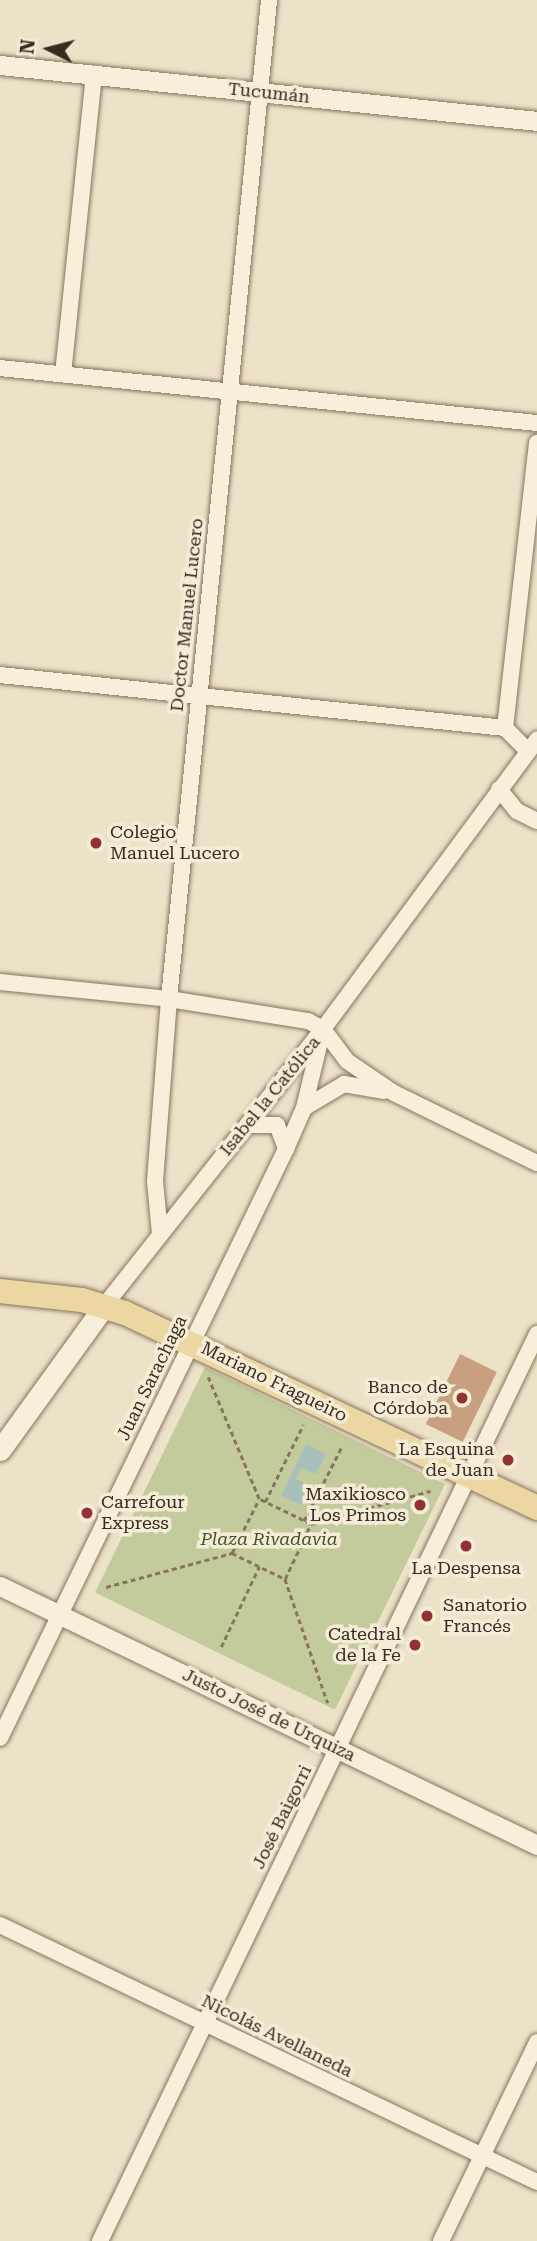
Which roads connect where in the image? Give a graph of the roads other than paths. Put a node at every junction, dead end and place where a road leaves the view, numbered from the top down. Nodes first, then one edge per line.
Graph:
1 (269, 0) edge
2 (0, 65) edge
3 (94, 75) junction
4 (260, 92) junction
5 (537, 121) edge
6 (0, 368) edge
7 (63, 374) junction
8 (229, 391) junction
9 (537, 423) edge
10 (537, 443) edge
11 (0, 675) edge
12 (198, 696) junction
13 (505, 728) junction
14 (533, 745) edge
15 (499, 789) junction
16 (537, 821) edge
17 (0, 982) edge
18 (169, 999) junction
19 (323, 1029) junction
20 (394, 1093) junction
21 (304, 1108) junction
22 (248, 1125) junction
23 (286, 1149) junction
24 (537, 1163) edge
25 (160, 1234) junction
26 (0, 1290) edge
27 (105, 1305) junction
28 (537, 1334) edge
29 (190, 1342) junction
30 (0, 1450) edge
31 (469, 1476) junction
32 (537, 1508) edge
33 (0, 1586) edge
34 (60, 1614) junction
35 (0, 1738) edge
36 (337, 1748) junction
37 (537, 1845) edge
38 (0, 1924) edge
39 (204, 2022) junction
40 (537, 2042) edge
41 (482, 2156) junction
42 (537, 2182) edge
43 (100, 2241) edge
44 (441, 2241) edge

1 - 4 street, Doctor Manuel Lucero
2 - 3 street, Tucumán
3 - 4 street, Tucumán
3 - 7 street
4 - 5 street, Tucumán
4 - 8 street, Doctor Manuel Lucero
6 - 7 street
7 - 8 street
8 - 9 street
8 - 12 street, Doctor Manuel Lucero
10 - 13 street
11 - 12 street
12 - 13 street
12 - 18 street, Doctor Manuel Lucero
13 - 14 street
14 - 15 street, Isabel la Católica
15 - 16 street
15 - 19 street, Isabel la Católica
17 - 18 street
18 - 19 street
18 - 25 street, Doctor Manuel Lucero
19 - 20 street
19 - 21 street, Juan Sarachaga
19 - 22 street, Isabel la Católica
20 - 21 street
20 - 24 street
21 - 23 street, Juan Sarachaga
22 - 23 street
22 - 25 street, Isabel la Católica
23 - 29 street, Juan Sarachaga
25 - 27 street, Isabel la Católica
26 - 27 main road, Mariano Fragueiro
27 - 29 main road, Mariano Fragueiro
27 - 30 main road, Isabel la Católica
28 - 31 street, José Baigorri
29 - 31 main road, Mariano Fragueiro
29 - 34 street, Juan Sarachaga
31 - 32 main road, Mariano Fragueiro
31 - 36 street, José Baigorri
33 - 34 street, Justo José de Urquiza
34 - 35 street, Juan Sarachaga
34 - 36 street, Justo José de Urquiza
36 - 37 street, Justo José de Urquiza
36 - 39 street, José Baigorri
38 - 39 street, Nicolás Avellaneda
39 - 41 street, Nicolás Avellaneda
39 - 43 street, José Baigorri
40 - 41 street
41 - 42 street, Nicolás Avellaneda
41 - 44 street

